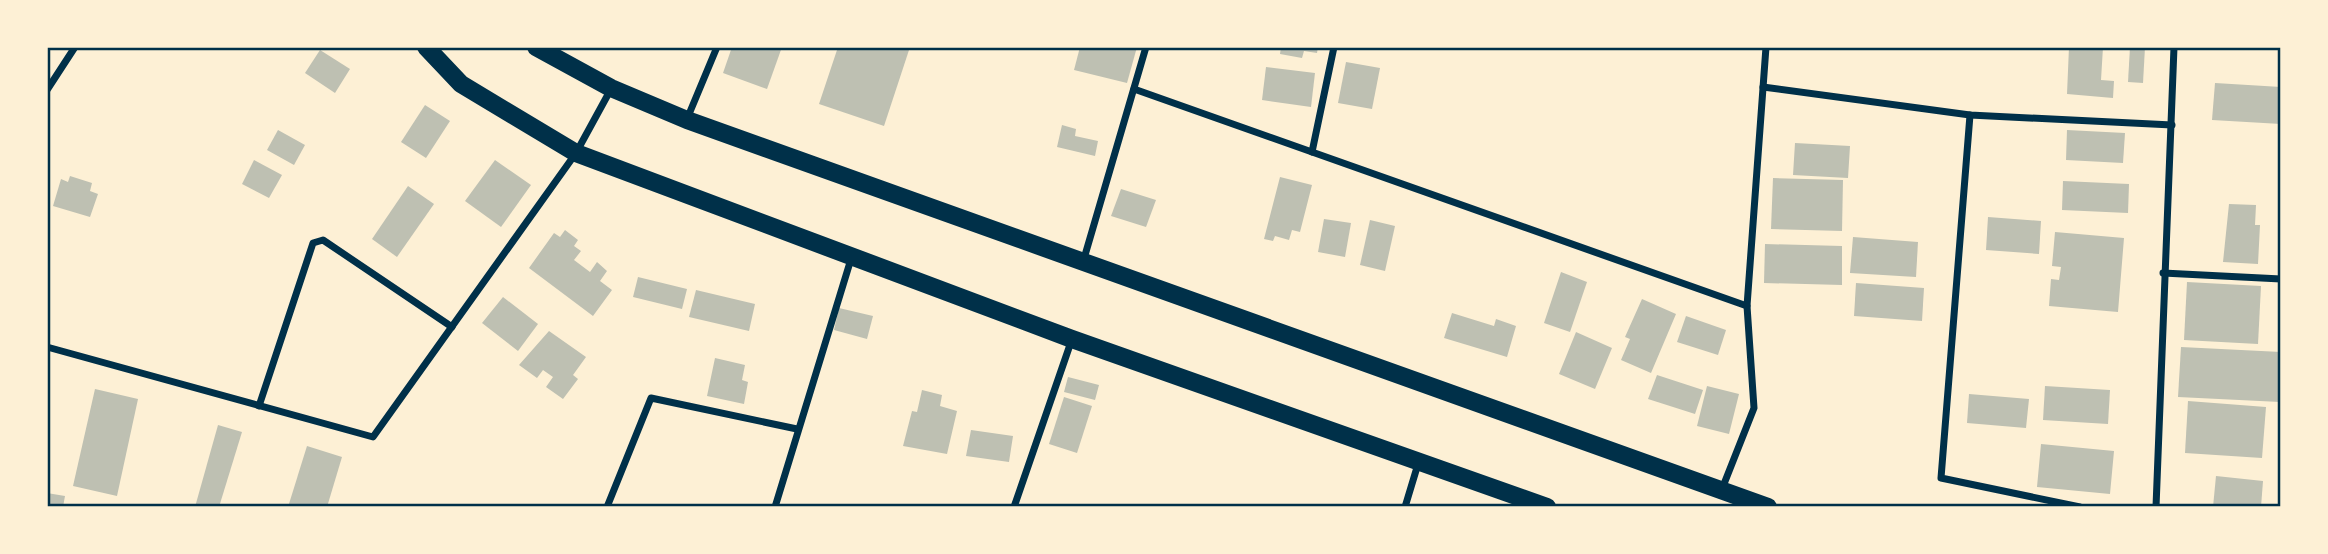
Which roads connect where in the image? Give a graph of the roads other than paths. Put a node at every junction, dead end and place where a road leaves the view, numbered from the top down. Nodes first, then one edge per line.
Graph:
1 (75, 47) edge
2 (426, 47) edge
3 (536, 47) edge
4 (717, 47) edge
5 (1146, 47) edge
6 (1334, 47) edge
7 (1766, 47) edge
8 (2174, 47) edge
9 (1763, 87) junction
10 (611, 88) junction
11 (1134, 89) junction
12 (47, 90) edge
13 (1970, 115) junction
14 (687, 120) junction
15 (2172, 125) junction
16 (1312, 152) junction
17 (576, 153) junction
18 (852, 255) junction
19 (1083, 262) junction
20 (2163, 273) junction
21 (2281, 279) edge
22 (1747, 306) junction
23 (452, 327) junction
24 (1072, 339) junction
25 (47, 347) edge
26 (259, 406) junction
27 (797, 429) junction
28 (1418, 464) junction
29 (1722, 490) junction
30 (607, 507) edge
31 (775, 507) edge
32 (1014, 507) edge
33 (1405, 507) edge
34 (1547, 507) edge
35 (1768, 507) edge
36 (2080, 507) edge
37 (2156, 507) edge

1 - 12 street
2 - 17 main road
3 - 10 main road
4 - 14 street
5 - 11 street
6 - 16 street
7 - 9 street
8 - 15 street
9 - 13 street
9 - 22 street
10 - 14 main road
10 - 17 street
11 - 16 street
11 - 19 street
13 - 15 street
13 - 36 street
14 - 19 main road
15 - 20 street
16 - 22 street
17 - 18 main road
17 - 23 street
18 - 24 main road
18 - 27 street
19 - 29 main road
20 - 21 street
20 - 37 street
22 - 29 street
23 - 26 street
23 - 26 street
24 - 28 main road
24 - 32 street
25 - 26 street
27 - 30 street
27 - 31 street
28 - 33 street
28 - 34 main road
29 - 35 main road

